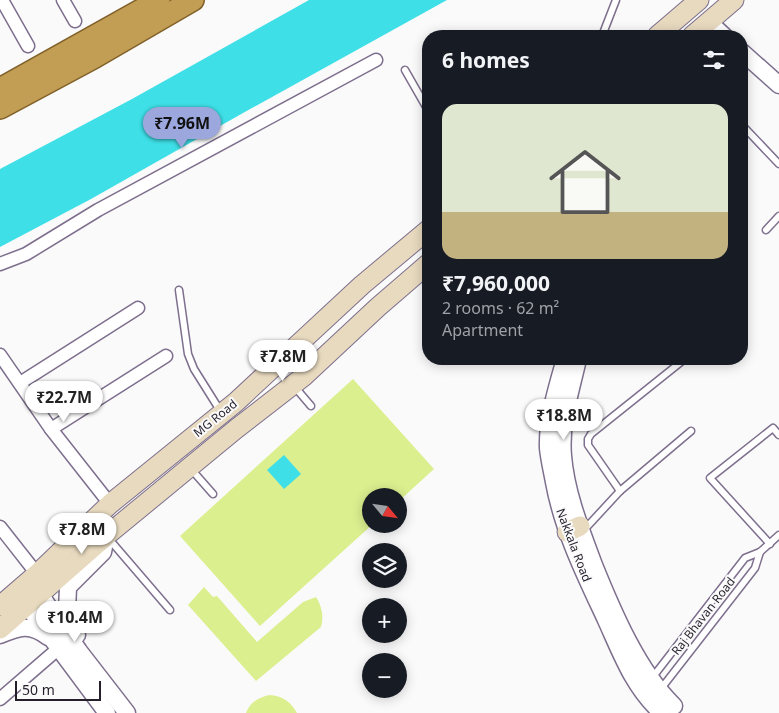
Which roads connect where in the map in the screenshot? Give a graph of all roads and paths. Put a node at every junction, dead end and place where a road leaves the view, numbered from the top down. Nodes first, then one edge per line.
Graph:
1 (2, 0) edge
2 (63, 0) edge
3 (159, 0) edge
4 (193, 0) edge
5 (616, 0) edge
6 (699, 0) edge
7 (734, 0) edge
8 (75, 20) dead end
9 (709, 22) junction
10 (604, 30) edge
11 (664, 30) edge
12 (700, 30) edge
13 (718, 30) edge
14 (28, 46) dead end
15 (748, 57) edge
16 (376, 60) dead end
17 (405, 70) dead end
18 (779, 85) edge
19 (0, 88) edge
20 (422, 100) edge
21 (0, 108) edge
22 (748, 132) edge
23 (779, 164) edge
24 (779, 216) edge
25 (766, 230) dead end
26 (422, 235) edge
27 (0, 264) edge
28 (422, 269) edge
29 (179, 290) dead end
30 (138, 308) dead end
31 (0, 355) edge
32 (166, 356) dead end
33 (563, 365) edge
34 (576, 365) edge
35 (677, 365) edge
36 (20, 383) junction
37 (292, 385) junction
38 (311, 406) dead end
39 (222, 413) junction
40 (51, 429) junction
41 (691, 431) dead end
42 (779, 435) edge
43 (190, 467) junction
44 (620, 492) junction
45 (213, 494) dead end
46 (110, 504) junction
47 (0, 527) edge
48 (576, 530) junction
49 (779, 535) edge
50 (106, 536) junction
51 (770, 544) junction
52 (760, 552) junction
53 (30, 589) junction
54 (0, 606) edge
55 (170, 610) dead end
56 (0, 629) edge
57 (0, 635) edge
58 (57, 645) junction
59 (80, 651) junction
60 (655, 685) junction
61 (0, 699) edge
62 (670, 711) edge
63 (107, 713) edge
64 (127, 713) edge

1 - 14 street
2 - 8 street
3 - 19 highway
4 - 21 highway
5 - 10 lane
6 - 11 main road
7 - 9 main road
9 - 12 main road
9 - 13 street
15 - 18 street
16 - 27 street
17 - 20 lane
22 - 23 lane
24 - 25 lane
26 - 39 main road, MG Road
28 - 37 main road, MG Road
29 - 39 lane
30 - 36 street
31 - 36 street
32 - 40 street
33 - 48 street, Nakkala Road
34 - 48 street, Nakkala Road
35 - 44 lane
36 - 40 street
37 - 38 lane
37 - 43 main road, MG Road
39 - 46 main road, MG Road
40 - 46 street
41 - 44 lane
42 - 51 lane
43 - 45 lane
43 - 50 main road, MG Road
44 - 48 lane
46 - 53 main road, MG Road
47 - 53 street
48 - 60 street, Nakkala Road
48 - 62 street, Nakkala Road
49 - 51 lane, Raj Bhavan Road
50 - 53 main road, MG Road
50 - 55 lane
50 - 59 street
51 - 52 lane, Raj Bhavan Road
52 - 60 lane, Raj Bhavan Road
52 - 60 lane, Raj Bhavan Road
53 - 54 main road, MG Road
53 - 56 main road, MG Road
53 - 58 street
53 - 59 street
57 - 58 street
58 - 61 street
58 - 63 street
59 - 64 street
60 - 62 street, Nakkala Road

